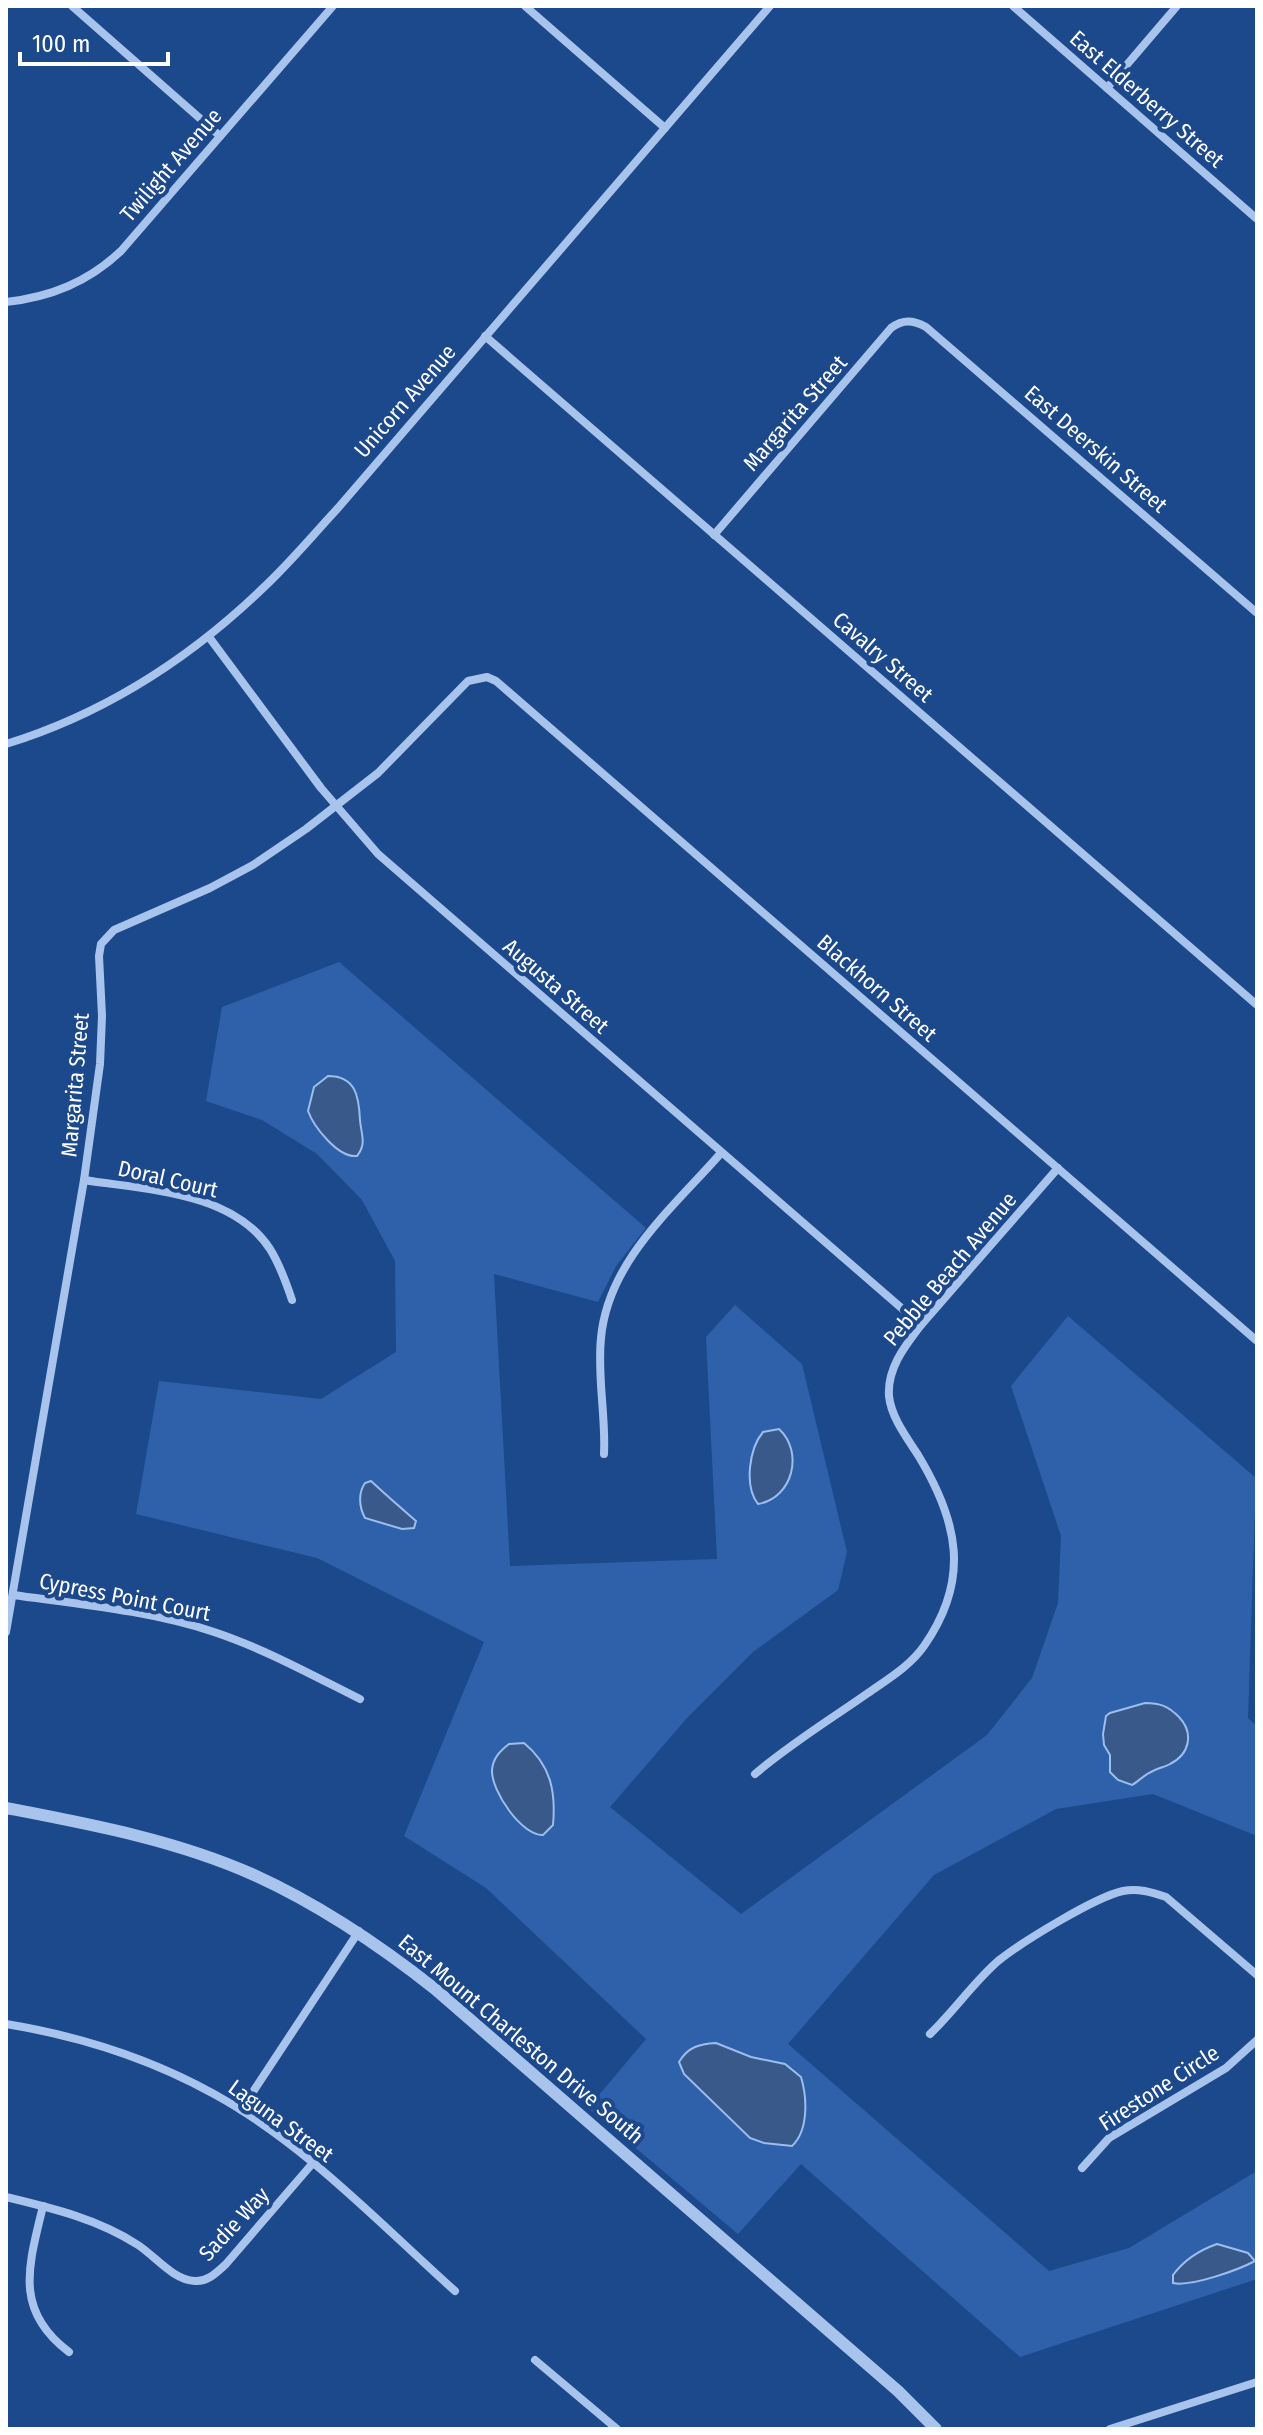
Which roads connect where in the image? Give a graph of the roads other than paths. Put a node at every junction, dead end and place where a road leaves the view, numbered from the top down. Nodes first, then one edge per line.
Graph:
1 (72, 6) edge
2 (333, 6) edge
3 (525, 6) edge
4 (770, 6) edge
5 (1013, 6) edge
6 (1177, 6) edge
7 (1107, 88) junction
8 (665, 128) junction
9 (220, 136) junction
10 (1257, 219) edge
11 (6, 302) edge
12 (907, 320) joint
13 (485, 336) junction
14 (714, 535) junction
15 (1257, 613) edge
16 (209, 637) junction
17 (468, 681) joint
18 (6, 744) edge
19 (336, 806) junction
20 (1257, 1005) edge
21 (721, 1153) junction
22 (1058, 1168) junction
23 (84, 1180) junction
24 (292, 1300) dead end
25 (921, 1325) junction
26 (1256, 1337) edge
27 (604, 1454) dead end
28 (13, 1595) junction
29 (6, 1632) edge
30 (360, 1699) dead end
31 (755, 1774) dead end
32 (6, 1808) edge
33 (359, 1931) junction
34 (1257, 1975) edge
35 (6, 2024) edge
36 (930, 2034) dead end
37 (1257, 2040) edge
38 (241, 2110) junction
39 (312, 2164) junction
40 (1082, 2168) dead end
41 (6, 2197) edge
42 (43, 2206) junction
43 (455, 2291) dead end
44 (69, 2352) dead end
45 (535, 2360) dead end
46 (1257, 2382) edge
47 (617, 2429) edge
48 (936, 2429) edge
49 (1110, 2429) edge

1 - 9 street
2 - 9 street, Twilight Avenue
3 - 8 street
4 - 8 street, Unicorn Avenue
5 - 7 street, East Elderberry Street
6 - 7 street
7 - 10 street, East Elderberry Street
8 - 13 street, Unicorn Avenue
9 - 11 street, Twilight Avenue
12 - 14 street, Margarita Street
12 - 15 street, East Deerskin Street
13 - 14 street, Cavalry Street
13 - 16 street, Unicorn Avenue
14 - 20 street, Cavalry Street
16 - 18 street, Unicorn Avenue
16 - 19 street, Augusta Street
17 - 19 street, Margarita Street
17 - 22 street, Blackhorn Street
19 - 21 street, Augusta Street
19 - 23 street, Margarita Street
21 - 25 street, Augusta Street
21 - 27 street
22 - 25 street, Pebble Beach Avenue
22 - 26 street, Blackhorn Street
23 - 24 street, Doral Court
23 - 28 street, Margarita Street
25 - 31 street, Pebble Beach Avenue
28 - 29 street, Margarita Street
28 - 30 street, Cypress Point Court
32 - 33 street, East Mount Charleston Drive South
33 - 38 street
33 - 48 street, East Mount Charleston Drive South
34 - 36 street
35 - 38 street, Laguna Street
37 - 40 street, Firestone Circle
38 - 39 street, Laguna Street
39 - 42 street, Sadie Way
39 - 43 street, Laguna Street
41 - 42 street
42 - 44 street
45 - 47 street
46 - 49 street

